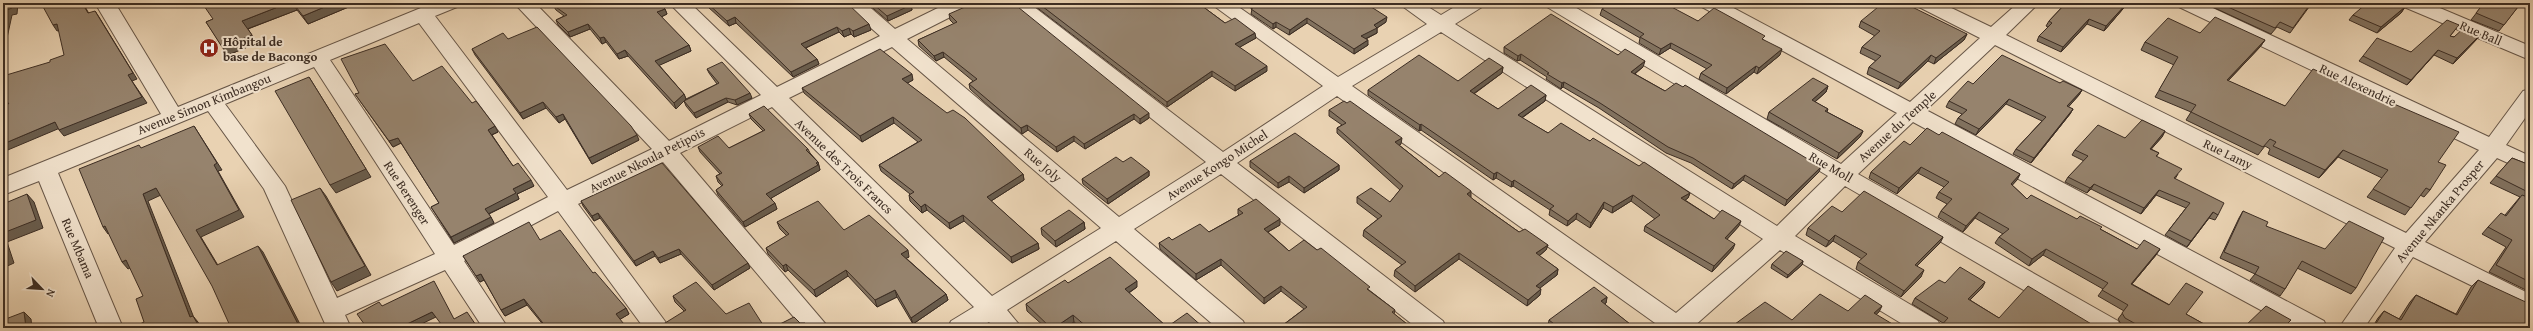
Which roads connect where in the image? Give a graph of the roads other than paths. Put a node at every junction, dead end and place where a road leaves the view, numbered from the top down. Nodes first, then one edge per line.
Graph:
1 (105, 3) edge
2 (450, 3) edge
3 (524, 3) edge
4 (679, 3) edge
5 (853, 3) edge
6 (963, 3) edge
7 (1017, 3) edge
8 (1220, 3) edge
9 (1408, 3) edge
10 (1475, 3) edge
11 (1554, 3) edge
12 (1709, 3) edge
13 (1926, 3) edge
14 (2029, 3) edge
15 (2186, 3) edge
16 (2411, 3) edge
17 (423, 14) junction
18 (1442, 24) junction
19 (1994, 36) junction
20 (893, 37) junction
21 (2530, 54) edge
22 (318, 58) junction
23 (1338, 86) junction
24 (773, 96) junction
25 (2530, 96) edge
26 (212, 101) junction
27 (1913, 112) junction
28 (174, 117) junction
29 (2493, 148) junction
30 (665, 150) junction
31 (1223, 162) junction
32 (2530, 165) edge
33 (45, 169) junction
34 (1843, 175) junction
35 (3, 187) edge
36 (562, 199) junction
37 (1116, 228) junction
38 (1779, 238) junction
39 (2410, 244) junction
40 (449, 258) junction
41 (2530, 305) edge
42 (991, 309) junction
43 (334, 320) edge
44 (1677, 327) edge
45 (111, 328) edge
46 (496, 328) edge
47 (658, 328) edge
48 (817, 328) edge
49 (960, 328) edge
50 (1010, 328) edge
51 (1234, 328) edge
52 (1434, 328) edge
53 (1929, 328) edge
54 (2110, 328) edge
55 (2315, 328) edge
56 (2352, 328) edge

1 - 28 street
2 - 17 street, Avenue Simon Kimbangou
3 - 30 street
4 - 24 street, Avenue des Trois Francs
5 - 20 street, Rue Joly
6 - 20 street, Avenue Nkoula Petipois
7 - 31 street
8 - 23 street
9 - 18 street
10 - 18 street, Avenue Kongo Michel
11 - 34 street, Rue Moll
12 - 27 street
13 - 19 street, Rue Lamy
14 - 19 street, Avenue du Temple
15 - 29 street, Rue Alexendrie
16 - 21 street, Rue Ball
17 - 22 street, Avenue Simon Kimbangou
17 - 36 street
18 - 23 street, Avenue Kongo Michel
18 - 38 street
19 - 27 street, Avenue du Temple
19 - 39 street, Rue Lamy
20 - 24 street, Avenue Nkoula Petipois
20 - 37 street, Rue Joly
22 - 26 street, Avenue Simon Kimbangou
22 - 40 street, Rue Berenger
23 - 31 street, Avenue Kongo Michel
23 - 44 street
24 - 30 street, Avenue Nkoula Petipois
24 - 42 street, Avenue des Trois Francs
25 - 29 street, Avenue Nkanka Prosper
26 - 28 street, Avenue Simon Kimbangou
26 - 43 street
27 - 34 street, Avenue du Temple
27 - 55 street
28 - 33 street, Avenue Simon Kimbangou
29 - 32 street, Rue Alexendrie
29 - 39 street, Avenue Nkanka Prosper
30 - 36 street, Avenue Nkoula Petipois
30 - 48 street
31 - 37 street, Avenue Kongo Michel
31 - 52 street
33 - 35 street, Avenue Simon Kimbangou
33 - 45 street, Rue Mbama
34 - 38 street, Avenue du Temple
34 - 54 street, Rue Moll
36 - 40 street, Avenue Nkoula Petipois
36 - 47 street
37 - 42 street, Avenue Kongo Michel
37 - 51 street, Rue Joly
38 - 44 street, Avenue du Temple
38 - 53 street
39 - 41 street, Rue Lamy
39 - 56 street, Avenue Nkanka Prosper
40 - 43 street, Avenue Nkoula Petipois
40 - 46 street, Rue Berenger
42 - 49 street, Avenue Kongo Michel
42 - 50 street, Avenue des Trois Francs

